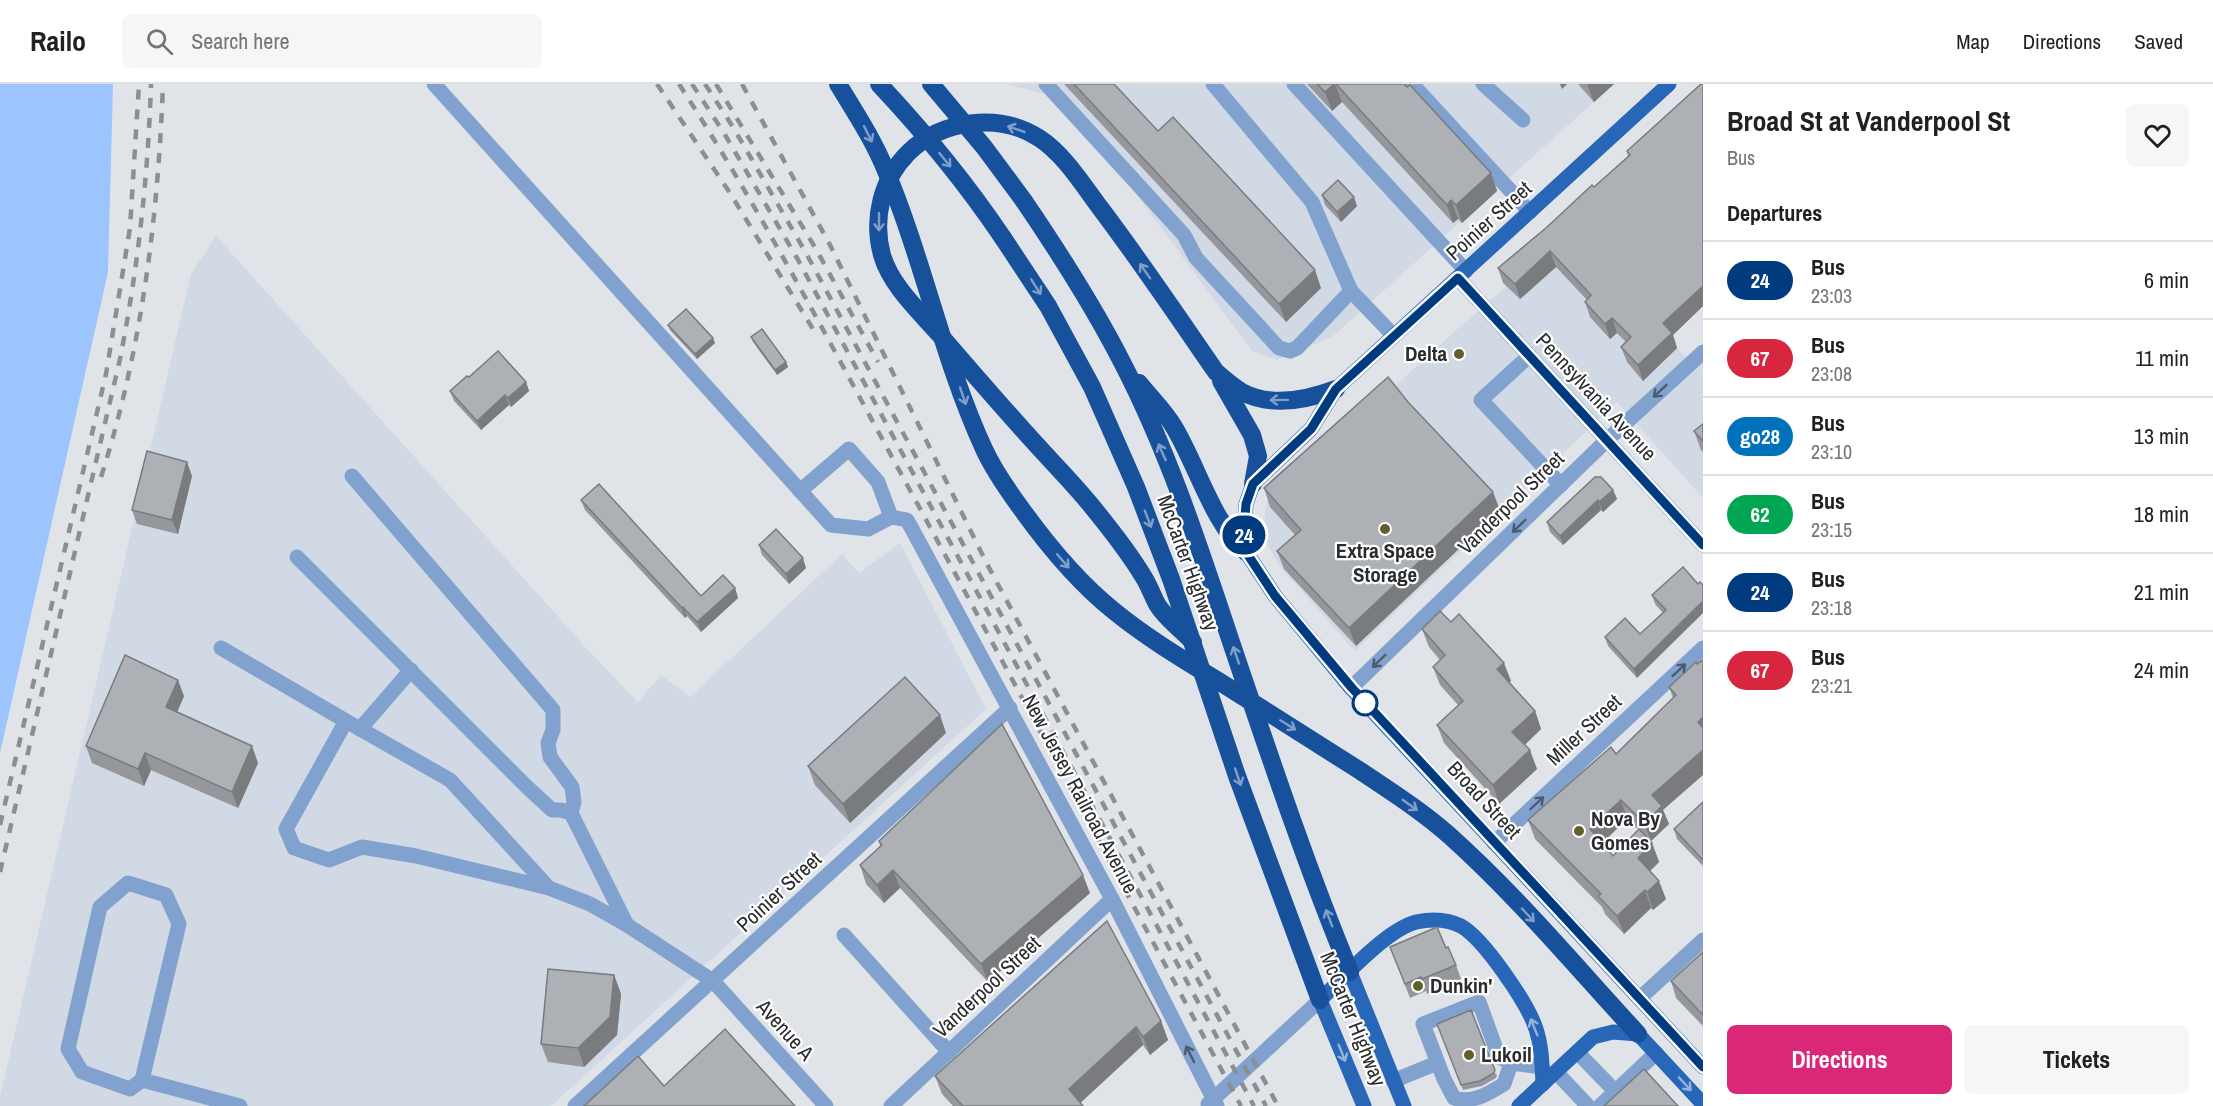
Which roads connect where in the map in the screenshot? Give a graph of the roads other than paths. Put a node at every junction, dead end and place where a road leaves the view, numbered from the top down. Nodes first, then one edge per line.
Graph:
1 (434, 84) edge
2 (838, 84) edge
3 (879, 84) edge
4 (931, 84) edge
5 (1046, 84) edge
6 (1213, 84) edge
7 (1294, 84) edge
8 (1412, 84) edge
9 (1483, 84) edge
10 (1670, 84) edge
11 (1523, 120) dead end
12 (1530, 212) junction
13 (1462, 275) junction
14 (1351, 291) junction
15 (1394, 336) junction
16 (1703, 352) edge
17 (1529, 356) junction
18 (1124, 365) junction
19 (1216, 372) junction
20 (1336, 389) junction
21 (1607, 440) junction
22 (352, 476) dead end
23 (1253, 484) junction
24 (1561, 485) junction
25 (800, 491) junction
26 (891, 517) junction
27 (1703, 545) edge
28 (1246, 552) junction
29 (297, 557) dead end
30 (1194, 642) junction
31 (221, 648) dead end
32 (1703, 648) edge
33 (411, 670) junction
34 (1352, 688) junction
35 (1010, 708) junction
36 (346, 721) junction
37 (360, 729) junction
38 (572, 813) junction
39 (1494, 843) junction
40 (549, 888) junction
41 (1112, 899) junction
42 (627, 925) junction
43 (843, 935) dead end
44 (1703, 940) edge
45 (1350, 972) junction
46 (712, 981) junction
47 (1640, 998) junction
48 (1320, 1000) junction
49 (1638, 1034) junction
50 (949, 1052) junction
51 (1577, 1052) junction
52 (1656, 1053) junction
53 (1440, 1056) junction
54 (1500, 1060) junction
55 (1703, 1067) edge
56 (1549, 1070) junction
57 (142, 1080) junction
58 (1393, 1081) junction
59 (1615, 1091) junction
60 (1212, 1104) edge
61 (1703, 1104) edge
62 (240, 1106) edge
63 (575, 1106) edge
64 (826, 1106) edge
65 (891, 1106) edge
66 (1364, 1106) edge
67 (1404, 1106) edge
68 (1519, 1106) edge
69 (1588, 1106) edge
70 (1600, 1106) edge

1 - 25 street
2 -> 49 highway, bridge
3 -> 30 highway, McCarter Highway, bridge
4 - 18 highway, McCarter Highway, bridge
5 - 14 street
6 - 14 street
7 - 13 street, Pennsylvania Avenue
8 - 12 street
9 - 11 street
10 - 12 main road, Poinier Street
12 - 13 main road, Poinier Street
13 - 15 main road, Poinier Street
13 - 17 street, Pennsylvania Avenue
14 - 15 street
15 - 20 main road, Poinier Street
16 -> 21 street, Vanderpool Street
17 - 21 street, Pennsylvania Avenue
17 - 24 street
18 - 28 highway
45 -> 18 highway, McCarter Highway
20 -> 19 highway
19 - 23 highway
19 -> 30 highway
20 - 23 main road, Poinier Street
21 - 24 street, Vanderpool Street
21 - 27 street, Pennsylvania Avenue
22 - 38 street
23 - 28 main road
24 -> 34 street, Vanderpool Street
25 - 26 street
25 - 26 street
26 - 35 street, New Jersey Railroad Avenue
28 - 34 main road, Broad Street
29 - 33 street
30 -> 48 highway, McCarter Highway
31 - 36 street
39 -> 32 street, Miller Street
33 - 37 street
33 - 38 street
34 - 39 main road, Broad Street
35 - 41 street, New Jersey Railroad Avenue
35 - 46 street, Poinier Street
36 - 37 street
36 - 40 street, Avenue A
37 - 40 street
38 - 42 street
39 - 47 main road, Broad Street
40 - 42 street, Avenue A
41 - 50 street, Vanderpool Street
60 -> 41 street, New Jersey Railroad Avenue
42 - 46 street, Avenue A
43 - 50 street
44 - 47 street
45 - 48 main road
56 -> 45 main road
45 - 58 main road, McCarter Highway
46 - 63 street, Poinier Street
46 - 64 street, Avenue A
47 - 55 main road, Broad Street
48 - 60 street
48 -> 66 main road, McCarter Highway
49 - 51 main road
49 - 52 main road
50 - 65 street, Vanderpool Street
51 - 56 main road
51 - 59 street
52 - 59 street
52 -> 61 main road
53 - 54 street
53 - 54 street
53 - 58 street
54 - 56 street
56 - 68 main road
56 - 69 street
57 - 57 street
57 - 62 street
58 - 67 main road, McCarter Highway
59 - 70 street

